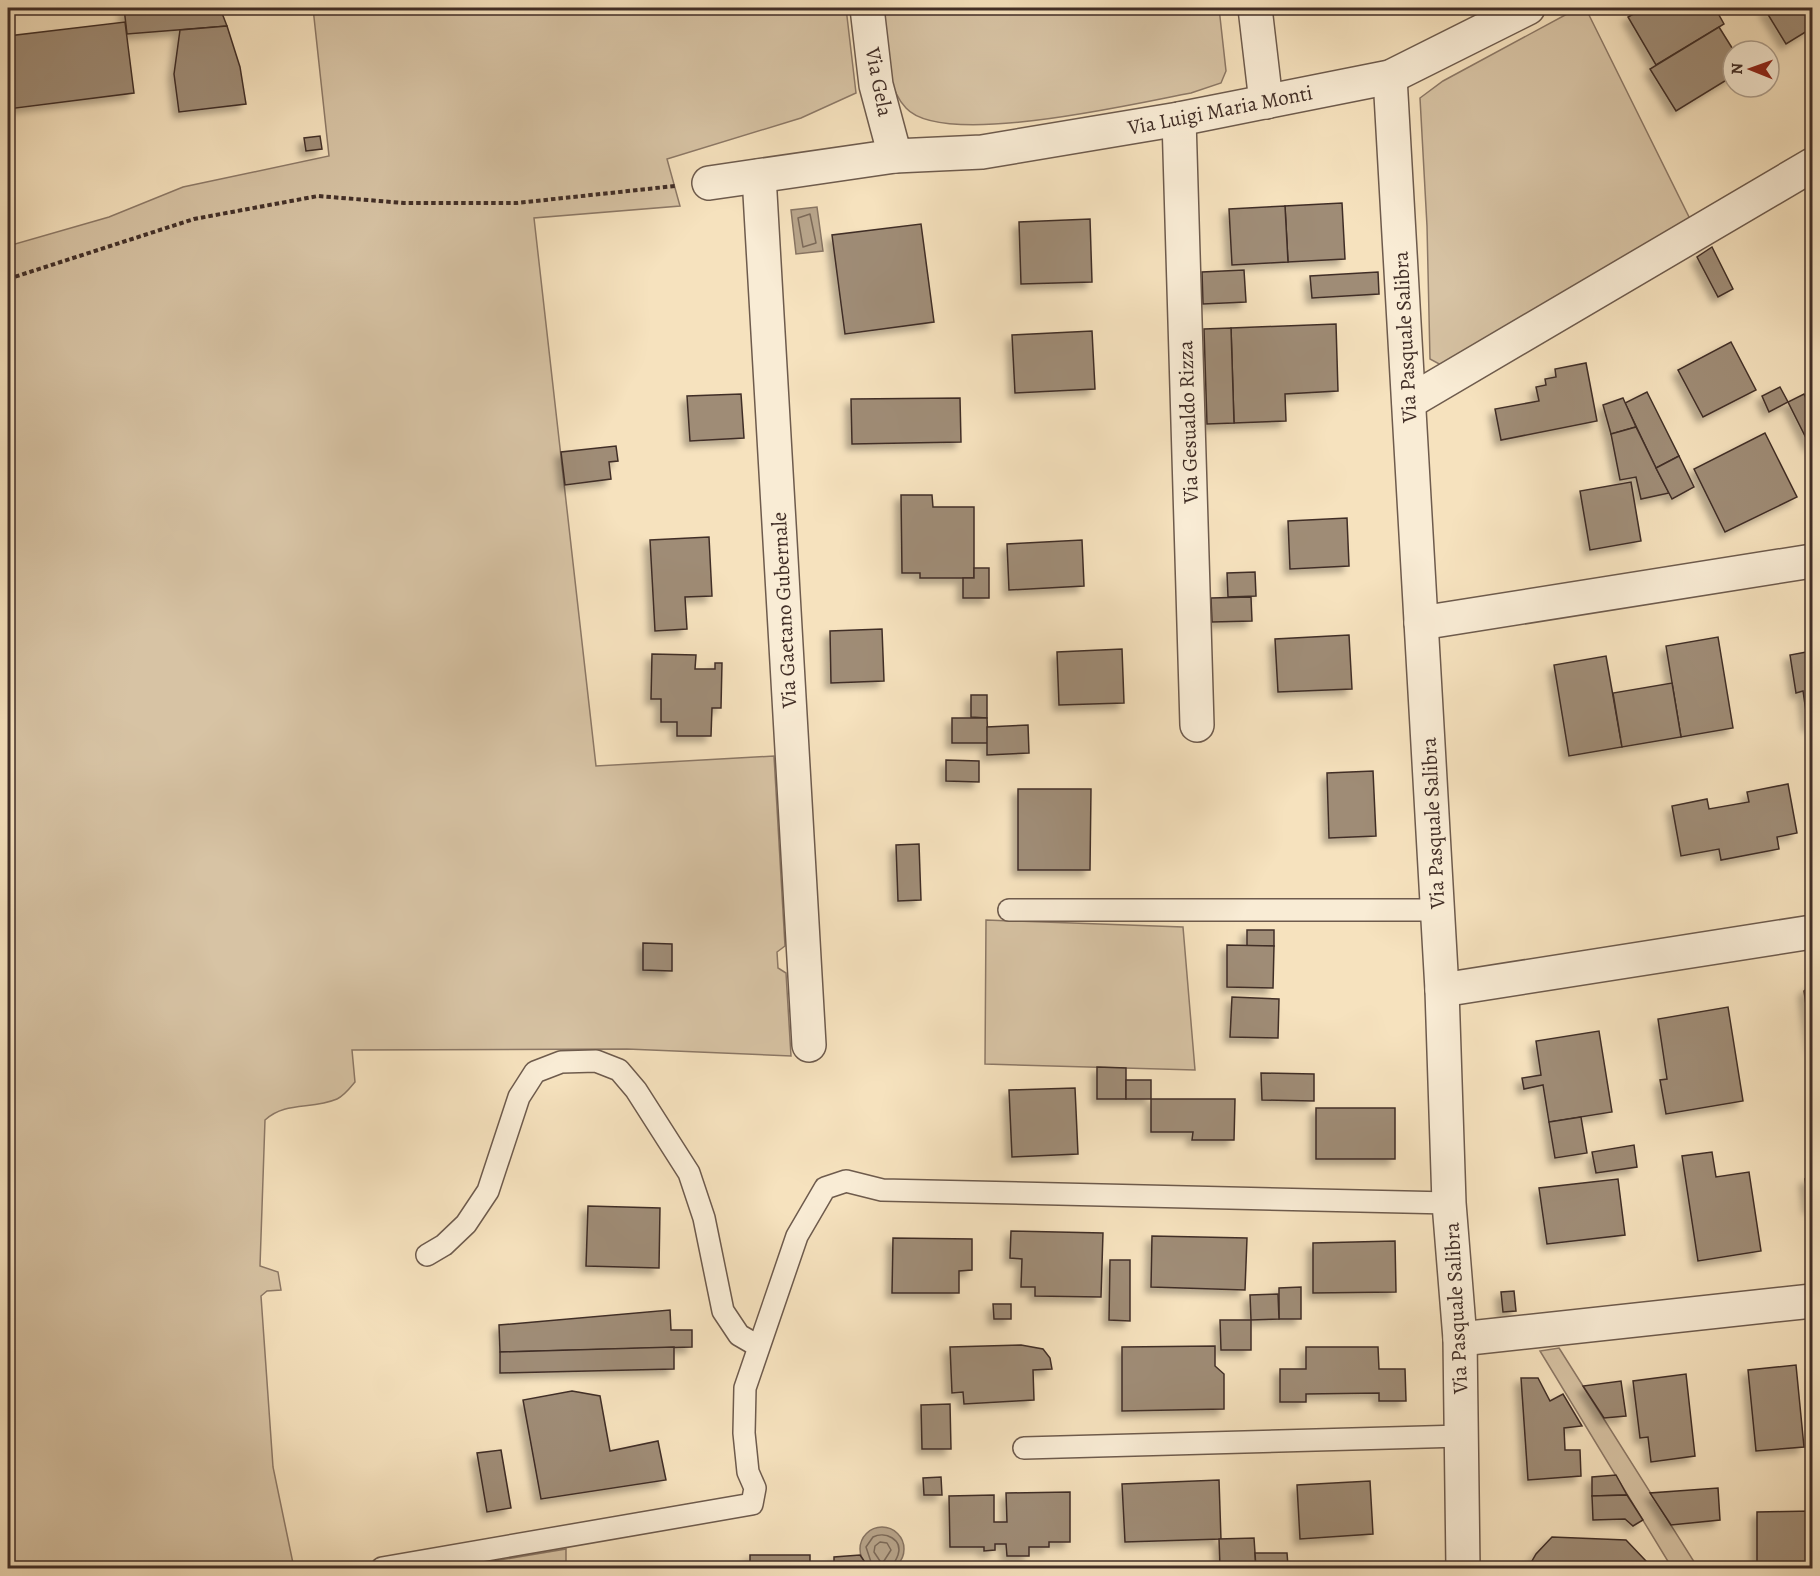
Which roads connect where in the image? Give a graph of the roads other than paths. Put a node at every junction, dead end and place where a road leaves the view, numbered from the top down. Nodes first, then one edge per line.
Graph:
1 (867, 8) edge
2 (1255, 8) edge
3 (1528, 8) edge
4 (1390, 77) junction
5 (1266, 102) junction
6 (1179, 119) junction
7 (895, 156) junction
8 (1812, 165) edge
9 (759, 176) junction
10 (709, 183) road end
11 (1409, 402) junction
12 (1812, 561) edge
13 (1421, 623) junction
14 (1197, 725) dead end
15 (1009, 910) dead end
16 (1437, 910) junction
17 (1812, 932) edge
18 (1442, 990) junction
19 (809, 1045) dead end
20 (1449, 1203) junction
21 (427, 1255) dead end
22 (1812, 1301) edge
23 (1460, 1339) junction
24 (758, 1346) junction
25 (1462, 1436) junction
26 (1024, 1448) dead end
27 (382, 1569) edge
28 (1463, 1569) edge

1 - 7 street, Via Gela
2 - 5 street
3 - 4 street, Via Luigi Maria Monti
4 - 5 street, Via Luigi Maria Monti
4 - 11 street, Via Pasquale Salibra
5 - 6 street, Via Luigi Maria Monti
6 - 7 street, Via Luigi Maria Monti
6 - 14 street, Via Gesualdo Rizza
7 - 9 street, Via Luigi Maria Monti
8 - 11 street
9 - 10 street, Via Luigi Maria Monti
9 - 19 street, Via Gaetano Gubernale
11 - 13 street, Via Pasquale Salibra
12 - 13 street
13 - 16 street, Via Pasquale Salibra
15 - 16 lane
16 - 18 street, Via Pasquale Salibra
17 - 18 street
18 - 20 street, Via Pasquale Salibra
20 - 23 street, Via Pasquale Salibra
20 - 24 lane
21 - 24 lane
22 - 23 street
23 - 25 street, Via Pasquale Salibra
24 - 27 lane
25 - 26 lane
25 - 28 street, Via Pasquale Salibra

